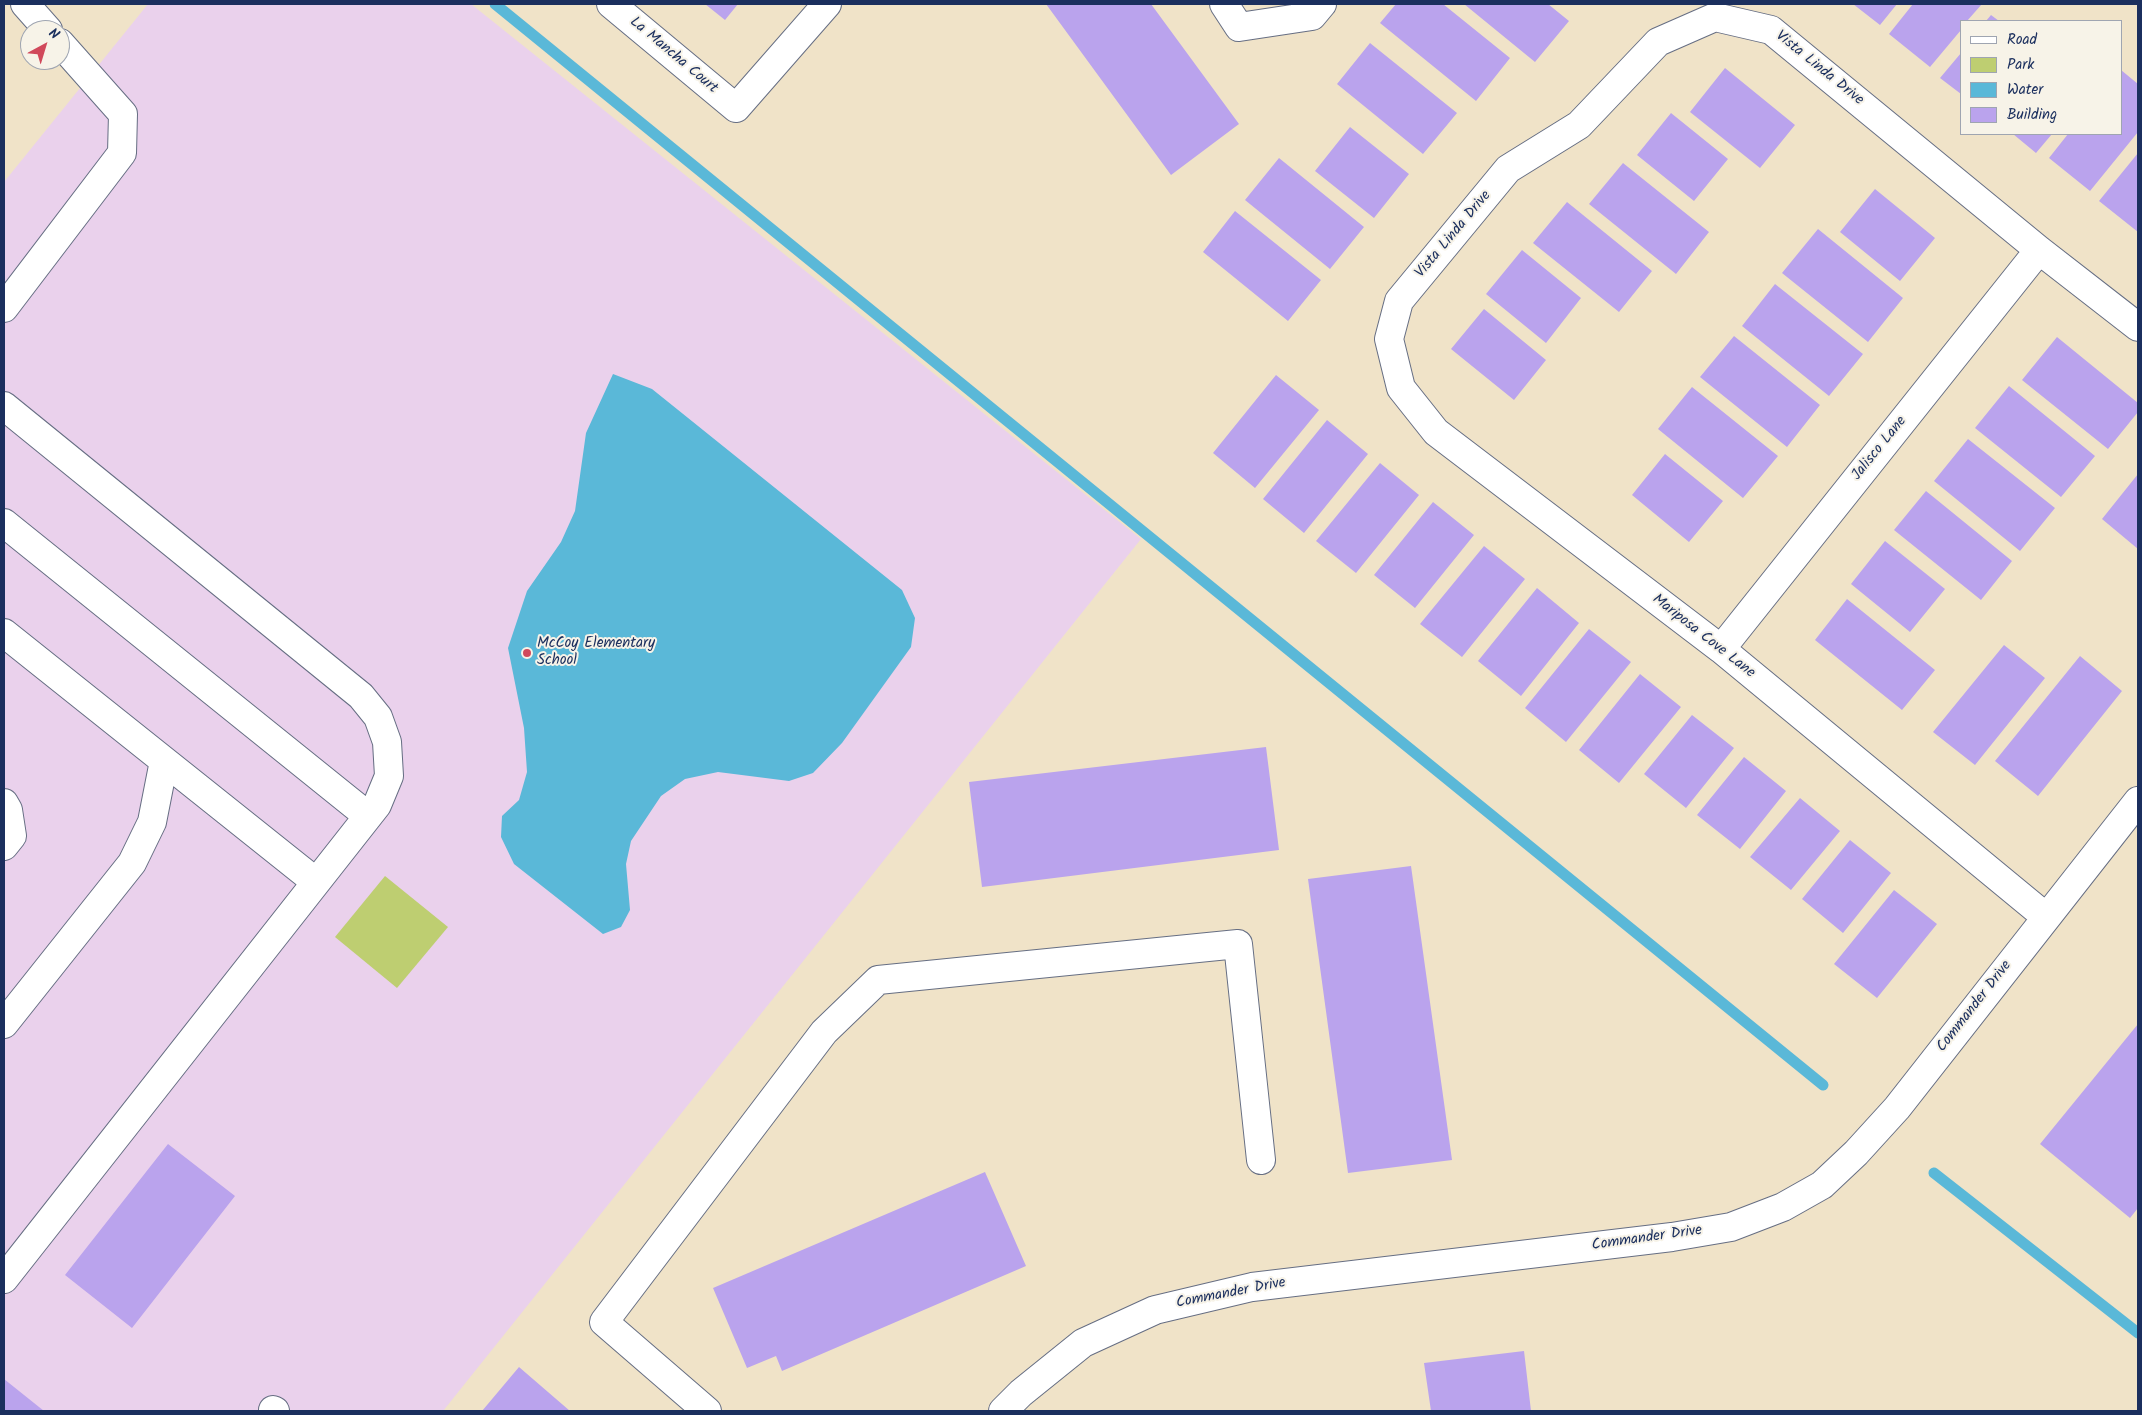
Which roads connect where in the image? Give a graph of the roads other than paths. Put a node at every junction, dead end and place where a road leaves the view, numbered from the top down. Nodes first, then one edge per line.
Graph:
1 (25, 4) edge
2 (611, 4) edge
3 (827, 4) edge
4 (1224, 4) edge
5 (1322, 4) edge
6 (39, 20) edge
7 (70, 54) edge
8 (2039, 250) junction
9 (4, 308) edge
10 (2138, 327) edge
11 (1389, 340) joint
12 (4, 406) edge
13 (4, 524) edge
14 (4, 633) edge
15 (1720, 649) junction
16 (164, 761) junction
17 (2138, 802) edge
18 (4, 803) edge
19 (368, 816) junction
20 (4, 846) edge
21 (316, 882) junction
22 (2046, 917) junction
23 (4, 1024) edge
24 (1261, 1160) dead end
25 (4, 1279) edge
26 (707, 1411) edge
27 (1003, 1411) edge

1 - 6 street
2 - 3 street, La Mancha Court
4 - 5 street
7 - 9 street
8 - 10 street, Vista Linda Drive
8 - 11 street, Vista Linda Drive
8 - 15 street, Jalisco Lane
11 - 15 street, Mariposa Cove Lane
12 - 19 street
13 - 19 street
14 - 16 street
15 - 22 street, Mariposa Cove Lane
16 - 21 street
16 - 23 street
17 - 22 street, Commander Drive
18 - 20 street
19 - 21 street
21 - 25 street
22 - 27 street, Commander Drive
24 - 26 street

